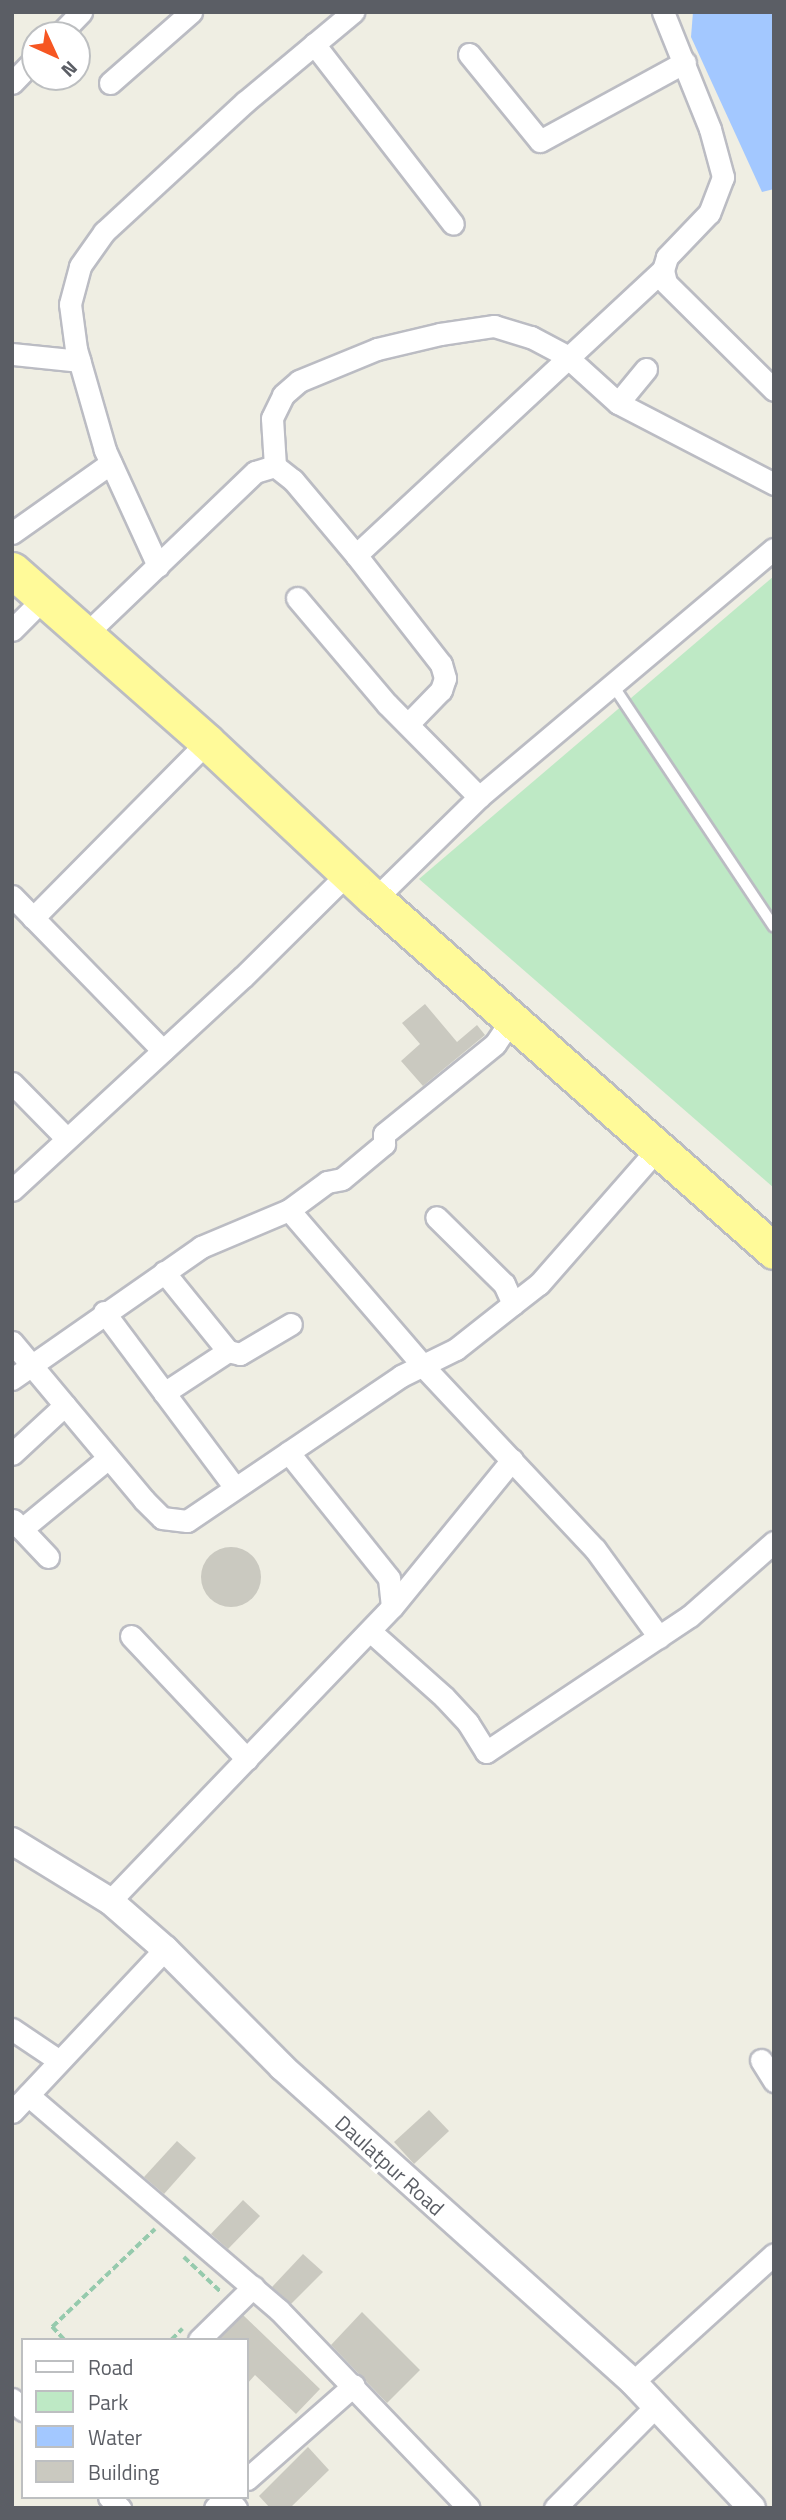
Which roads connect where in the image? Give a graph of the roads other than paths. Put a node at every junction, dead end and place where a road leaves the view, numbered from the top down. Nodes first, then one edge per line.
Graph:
1 (191, 12) edge
2 (353, 12) edge
3 (663, 12) edge
4 (314, 44) junction
5 (470, 54) dead end
6 (685, 62) junction
7 (110, 83) dead end
8 (453, 224) dead end
9 (663, 270) junction
10 (12, 354) edge
11 (566, 356) junction
12 (80, 361) junction
13 (646, 369) dead end
14 (774, 390) edge
15 (618, 403) junction
16 (111, 463) junction
17 (275, 466) junction
18 (774, 484) edge
19 (12, 533) edge
20 (774, 549) edge
21 (356, 555) junction
22 (158, 566) junction
23 (12, 570) edge
24 (44, 598) junction
25 (297, 598) dead end
26 (12, 630) edge
27 (85, 635) junction
28 (614, 687) junction
29 (410, 722) junction
30 (207, 742) junction
31 (479, 797) junction
32 (348, 873) junction
33 (12, 896) edge
34 (375, 899) junction
35 (33, 918) junction
36 (774, 928) edge
37 (512, 1019) junction
38 (163, 1051) junction
39 (12, 1083) edge
40 (66, 1138) junction
41 (658, 1148) junction
42 (12, 1190) edge
43 (289, 1210) junction
44 (436, 1216) dead end
45 (774, 1251) edge
46 (164, 1272) junction
47 (513, 1304) junction
48 (104, 1312) junction
49 (291, 1324) dead end
50 (12, 1342) edge
51 (228, 1351) junction
52 (29, 1364) junction
53 (423, 1366) junction
54 (12, 1379) edge
55 (164, 1393) junction
56 (65, 1405) junction
57 (288, 1452) junction
58 (12, 1454) edge
59 (107, 1460) junction
60 (512, 1460) junction
61 (235, 1488) junction
62 (17, 1524) edge
63 (774, 1542) edge
64 (48, 1557) dead end
65 (392, 1607) junction
66 (370, 1631) junction
67 (131, 1636) dead end
68 (659, 1637) junction
69 (247, 1759) junction
70 (12, 1841) edge
71 (110, 1901) junction
72 (165, 1949) junction
73 (12, 2029) edge
74 (58, 2060) junction
75 (761, 2060) dead end
76 (774, 2081) edge
77 (28, 2095) junction
78 (12, 2112) edge
79 (774, 2254) edge
80 (253, 2287) junction
81 (195, 2330) edge
82 (633, 2382) junction
83 (354, 2385) junction
84 (655, 2407) junction
85 (248, 2478) edge
86 (469, 2508) edge
87 (555, 2508) edge
88 (752, 2508) edge

1 - 7 street
2 - 4 street
3 - 6 street
4 - 8 street
4 - 12 street
5 - 6 street
6 - 9 street
9 - 11 street
9 - 14 street
10 - 12 street
11 - 15 street
11 - 17 street
11 - 21 street
12 - 16 street
13 - 15 street
15 - 18 street
16 - 19 street
16 - 22 street
17 - 21 street
17 - 22 street
20 - 28 street
21 - 29 street
22 - 27 street
23 - 24 highway
24 - 26 street
24 - 27 highway
25 - 29 street
27 - 30 highway
28 - 31 street
28 - 36 lane
29 - 31 street
30 - 32 highway
30 - 35 street
31 - 34 street
32 - 34 highway
32 - 38 street
33 - 35 street
34 - 37 highway
35 - 38 street
37 - 41 highway
37 - 43 street
38 - 40 street
39 - 40 street
40 - 42 street
41 - 45 highway
41 - 47 street
43 - 46 street
43 - 53 street
44 - 47 street
46 - 48 street
46 - 51 street
47 - 53 street
48 - 52 street
48 - 55 street
49 - 51 street
50 - 52 street
51 - 55 street
52 - 54 street
52 - 56 street
53 - 57 street
53 - 60 street
55 - 61 street
56 - 58 street
56 - 59 street
57 - 61 street
57 - 65 street
59 - 61 street
59 - 62 street
60 - 65 street
60 - 68 street
62 - 64 street
63 - 68 street
65 - 66 street
66 - 68 street
66 - 69 street
67 - 69 street
69 - 71 street
70 - 71 street, Daulatpur Road
71 - 72 street, Daulatpur Road
72 - 74 street
72 - 82 street, Daulatpur Road
73 - 74 street
74 - 77 street
75 - 76 street
77 - 78 street
77 - 80 street
79 - 82 street
80 - 81 street
80 - 83 street
82 - 84 street, Daulatpur Road
83 - 85 street
83 - 86 street
84 - 87 street
84 - 88 street, Daulatpur Road

